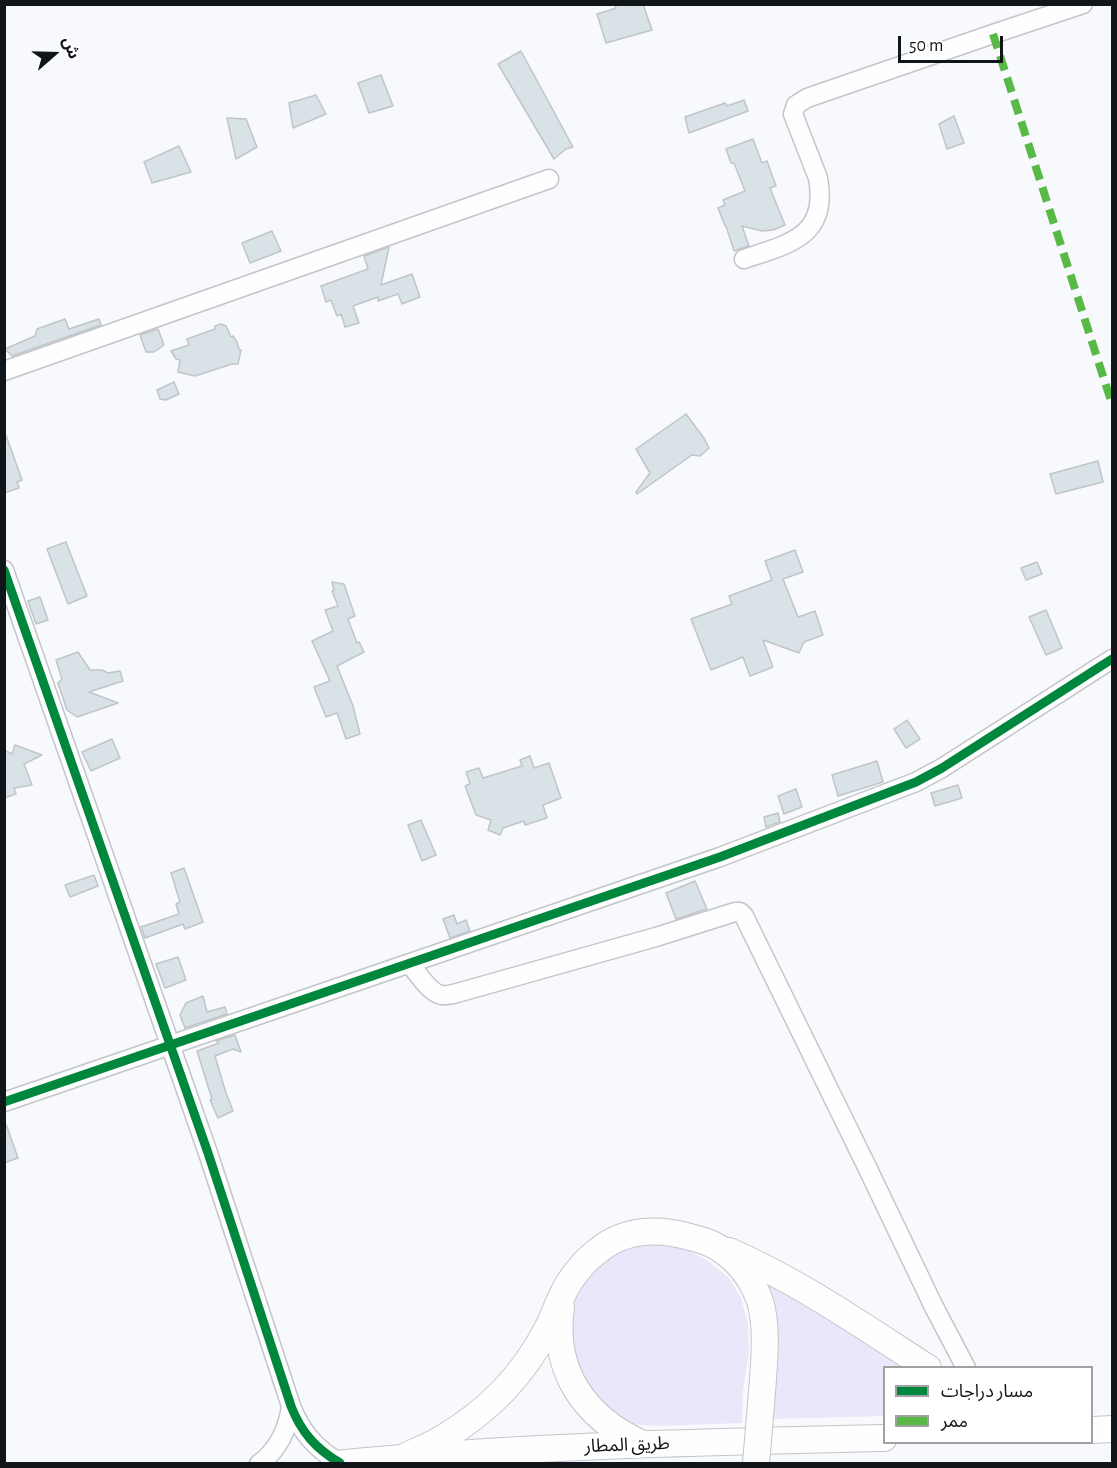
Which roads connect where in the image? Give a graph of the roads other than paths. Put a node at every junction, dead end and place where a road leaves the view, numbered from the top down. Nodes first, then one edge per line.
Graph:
1 (1083, 4) edge
2 (549, 179) dead end
3 (744, 259) dead end
4 (4, 371) edge
5 (4, 570) edge
6 (1113, 659) edge
7 (410, 964) junction
8 (170, 1045) junction
9 (4, 1102) edge
10 (706, 1241) junction
11 (563, 1293) junction
12 (925, 1366) edge
13 (965, 1366) edge
14 (291, 1406) junction
15 (1113, 1429) edge
16 (1093, 1430) edge
17 (883, 1438) edge
18 (642, 1444) junction
19 (404, 1457) junction
20 (340, 1463) edge
21 (259, 1464) edge
22 (335, 1464) edge
23 (756, 1464) edge

1 - 3 street
2 - 4 street
5 - 8 street
6 - 7 street
7 - 8 street
7 - 13 street
8 - 9 street
8 - 14 street
10 - 11 highway
10 - 12 highway
10 - 23 highway, bridge
11 - 18 highway
11 - 19 highway
14 - 20 street
14 - 21 street
15 - 16 highway
17 - 18 highway, طريق المطار
18 - 19 highway, طريق المطار
19 - 20 highway, طريق المطار
20 - 22 highway, طريق المطار

